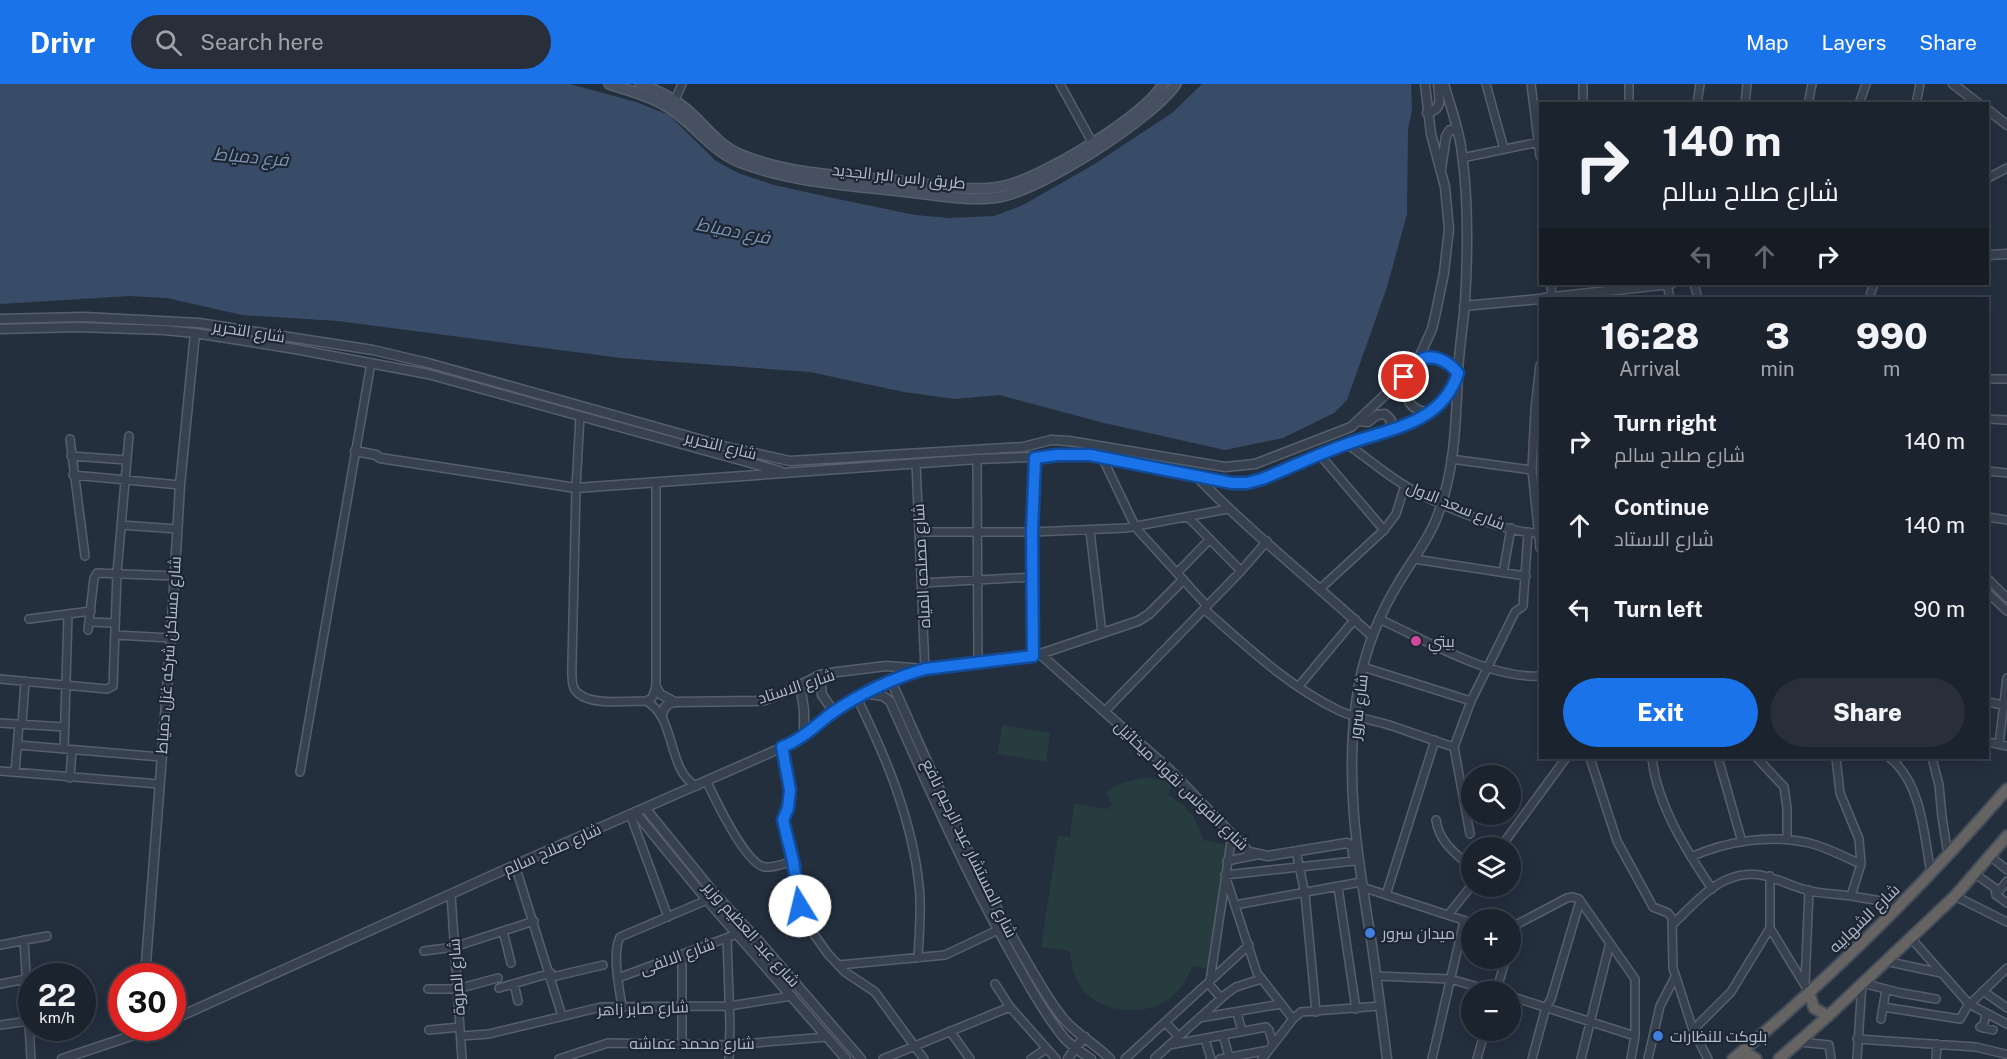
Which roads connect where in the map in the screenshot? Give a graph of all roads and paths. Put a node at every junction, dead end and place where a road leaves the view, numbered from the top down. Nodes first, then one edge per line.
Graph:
1 (609, 84) edge
2 (640, 84) edge
3 (682, 84) edge
4 (1060, 84) edge
5 (1163, 84) edge
6 (1176, 84) edge
7 (1425, 84) edge
8 (1438, 84) edge
9 (1444, 84) edge
10 (1486, 84) edge
11 (1531, 84) edge
12 (1583, 84) edge
13 (1629, 84) edge
14 (1700, 84) edge
15 (1747, 84) edge
16 (1812, 84) edge
17 (1866, 84) edge
18 (1920, 84) edge
19 (1953, 84) edge
20 (675, 100) junction
21 (1583, 102) edge
22 (1629, 102) edge
23 (1697, 102) edge
24 (1745, 102) edge
25 (1808, 102) edge
26 (1860, 102) edge
27 (1916, 102) edge
28 (1976, 102) edge
29 (1989, 111) edge
30 (1427, 113) junction
31 (2007, 125) edge
32 (1539, 127) edge
33 (1457, 130) junction
34 (1092, 142) junction
35 (1539, 142) edge
36 (1504, 149) junction
37 (1462, 158) junction
38 (2007, 168) edge
39 (1441, 169) junction
40 (1989, 177) edge
41 (867, 182) junction
42 (2007, 254) edge
43 (1989, 255) edge
44 (1651, 285) edge
45 (1591, 288) edge
46 (1616, 294) edge
47 (1551, 297) edge
48 (1539, 299) edge
49 (1464, 306) junction
50 (0, 319) edge
51 (0, 329) edge
52 (195, 333) junction
53 (317, 342) junction
54 (340, 345) junction
55 (312, 352) junction
56 (335, 356) junction
57 (371, 363) junction
58 (1415, 365) junction
59 (1458, 373) junction
60 (1539, 374) edge
61 (1989, 379) edge
62 (2007, 380) edge
63 (1430, 413) junction
64 (580, 416) junction
65 (1989, 419) edge
66 (2007, 420) edge
67 (1359, 421) junction
68 (1385, 433) junction
69 (129, 436) dead end
70 (70, 439) dead end
71 (1047, 441) junction
72 (1074, 442) junction
73 (1347, 444) junction
74 (355, 454) junction
75 (1075, 455) junction
76 (1320, 455) junction
77 (71, 456) junction
78 (1048, 456) junction
79 (1102, 457) junction
80 (1035, 458) junction
81 (977, 459) junction
82 (1451, 459) junction
83 (127, 460) junction
84 (916, 463) junction
85 (1532, 470) junction
86 (1989, 471) edge
87 (785, 472) junction
88 (2007, 473) edge
89 (73, 475) junction
90 (1196, 476) junction
91 (125, 480) junction
92 (656, 482) junction
93 (180, 485) junction
94 (1404, 485) junction
95 (576, 488) junction
96 (1442, 503) junction
97 (1228, 509) junction
98 (1188, 517) junction
99 (1989, 518) edge
100 (2007, 520) edge
101 (121, 525) junction
102 (1539, 525) edge
103 (1136, 528) junction
104 (1511, 528) junction
105 (177, 529) junction
106 (1384, 530) junction
107 (1090, 531) junction
108 (919, 532) junction
109 (978, 532) junction
110 (1032, 532) junction
111 (1528, 532) junction
112 (1539, 533) edge
113 (1210, 539) junction
114 (1267, 541) junction
115 (85, 556) dead end
116 (1414, 560) junction
117 (1241, 571) junction
118 (117, 573) junction
119 (1503, 573) junction
120 (175, 576) junction
121 (1180, 576) junction
122 (1526, 576) junction
123 (1033, 577) junction
124 (978, 580) junction
125 (1989, 580) edge
126 (922, 583) junction
127 (1321, 588) junction
128 (1989, 594) edge
129 (2007, 598) edge
130 (1206, 608) junction
131 (91, 611) junction
132 (2007, 611) edge
133 (68, 614) junction
134 (29, 619) dead end
135 (1355, 619) junction
136 (1379, 619) junction
137 (115, 623) junction
138 (1102, 633) junction
139 (115, 635) junction
140 (1372, 636) junction
141 (171, 638) junction
142 (1036, 655) junction
143 (978, 662) junction
144 (1363, 668) junction
145 (925, 669) junction
146 (1488, 669) junction
147 (820, 675) junction
148 (1539, 676) edge
149 (2007, 678) edge
150 (0, 679) edge
151 (25, 681) junction
152 (891, 681) junction
153 (800, 684) junction
154 (66, 685) junction
155 (1299, 686) junction
156 (656, 687) junction
157 (862, 696) junction
158 (646, 701) junction
159 (1472, 701) junction
160 (675, 702) junction
161 (1989, 702) edge
162 (2003, 705) junction
163 (1105, 711) junction
164 (834, 712) junction
165 (662, 716) junction
166 (1355, 716) junction
167 (0, 723) edge
168 (21, 724) junction
169 (65, 727) junction
170 (804, 735) junction
171 (1435, 740) junction
172 (18, 745) junction
173 (2003, 745) edge
174 (782, 747) junction
175 (1454, 747) junction
176 (68, 749) junction
177 (161, 757) junction
178 (1565, 759) edge
179 (1652, 759) edge
180 (1718, 759) edge
181 (1758, 759) edge
182 (1836, 759) edge
183 (1891, 759) edge
184 (1932, 759) edge
185 (1591, 760) edge
186 (0, 771) edge
187 (15, 772) junction
188 (300, 772) dead end
189 (682, 772) junction
190 (70, 778) junction
191 (707, 782) junction
192 (159, 784) junction
193 (697, 786) junction
194 (2006, 792) edge
195 (679, 794) junction
196 (645, 808) junction
197 (632, 813) junction
198 (1436, 820) dead end
199 (1470, 834) dead end
200 (1232, 835) junction
201 (2007, 836) edge
202 (1508, 837) edge
203 (1787, 840) junction
204 (1742, 842) junction
205 (1296, 851) junction
206 (1257, 855) junction
207 (1355, 855) junction
208 (1948, 855) junction
209 (1990, 856) junction
210 (1691, 857) junction
211 (1461, 858) edge
212 (793, 861) junction
213 (1227, 861) junction
214 (1861, 864) junction
215 (515, 865) junction
216 (1300, 868) junction
217 (2007, 870) edge
218 (1931, 874) junction
219 (1975, 874) junction
220 (1225, 875) junction
221 (1770, 876) junction
222 (1361, 881) junction
223 (2007, 882) edge
224 (1338, 887) junction
225 (1712, 889) junction
226 (1809, 890) junction
227 (451, 894) junction
228 (1305, 894) junction
229 (1386, 895) junction
230 (1996, 895) junction
231 (1851, 896) junction
232 (1955, 896) junction
233 (1462, 897) edge
234 (708, 900) junction
235 (1581, 901) junction
236 (2007, 903) edge
237 (1900, 904) junction
238 (1235, 905) junction
239 (1448, 915) junction
240 (668, 917) junction
241 (1461, 920) edge
242 (534, 921) junction
243 (2007, 922) edge
244 (1521, 923) edge
245 (1673, 924) junction
246 (1770, 928) junction
247 (998, 930) junction
248 (503, 931) junction
249 (737, 934) junction
250 (47, 936) dead end
251 (1910, 937) junction
252 (727, 938) junction
253 (757, 939) junction
254 (24, 940) junction
255 (1610, 943) junction
256 (1461, 944) edge
257 (0, 945) edge
258 (1249, 945) junction
259 (748, 946) junction
260 (454, 947) junction
261 (424, 951) dead end
262 (768, 952) junction
263 (682, 954) junction
264 (918, 958) junction
265 (759, 959) junction
266 (1885, 961) junction
267 (25, 963) edge
268 (146, 963) edge
269 (511, 963) dead end
270 (839, 964) junction
271 (603, 965) dead end
272 (1941, 973) junction
273 (2005, 973) edge
274 (551, 975) junction
275 (1376, 976) junction
276 (1675, 977) junction
277 (498, 978) dead end
278 (618, 978) junction
279 (1450, 979) junction
280 (1261, 980) junction
281 (18, 981) edge
282 (1209, 982) junction
283 (1461, 982) edge
284 (1862, 983) junction
285 (0, 984) edge
286 (514, 984) junction
287 (995, 984) dead end
288 (500, 988) dead end
289 (1954, 988) junction
290 (428, 989) dead end
291 (457, 989) junction
292 (1807, 989) junction
293 (1886, 990) junction
294 (1983, 991) junction
295 (792, 996) junction
296 (1221, 998) junction
297 (1950, 998) dead end
298 (1521, 999) edge
299 (1936, 999) dead end
300 (518, 1001) dead end
301 (1281, 1004) junction
302 (1969, 1004) junction
303 (622, 1006) junction
304 (682, 1006) junction
305 (729, 1006) junction
306 (1380, 1006) junction
307 (1010, 1007) junction
308 (1546, 1007) junction
309 (1883, 1007) junction
310 (2007, 1008) edge
311 (1356, 1009) junction
312 (1237, 1012) junction
313 (1316, 1012) junction
314 (186, 1014) edge
315 (1986, 1014) junction
316 (562, 1016) junction
317 (1828, 1016) junction
318 (1199, 1018) junction
319 (1293, 1018) junction
320 (1881, 1019) dead end
321 (1165, 1022) junction
322 (18, 1023) edge
323 (1589, 1023) junction
324 (2007, 1024) edge
325 (0, 1025) edge
326 (460, 1027) junction
327 (429, 1030) dead end
328 (1693, 1030) junction
329 (1993, 1030) dead end
330 (950, 1031) junction
331 (1242, 1032) junction
332 (1222, 1035) junction
333 (461, 1036) junction
334 (1635, 1036) junction
335 (827, 1037) junction
336 (1085, 1037) junction
337 (1179, 1037) junction
338 (1205, 1038) junction
339 (1857, 1039) junction
340 (30, 1041) edge
341 (111, 1041) edge
342 (1482, 1041) edge
343 (1800, 1042) junction
344 (1937, 1044) junction
345 (682, 1045) junction
346 (729, 1045) junction
347 (1169, 1045) junction
348 (914, 1046) junction
349 (1096, 1046) junction
350 (1271, 1047) junction
351 (1074, 1048) junction
352 (1046, 1049) junction
353 (2005, 1054) dead end
354 (1737, 1056) edge
355 (1229, 1057) junction
356 (859, 1058) edge
357 (1088, 1058) edge
358 (1155, 1058) edge
359 (31, 1059) edge
360 (62, 1059) edge
361 (462, 1059) edge
362 (559, 1059) edge
363 (729, 1059) edge
364 (846, 1059) edge
365 (883, 1059) edge
366 (924, 1059) edge
367 (970, 1059) edge
368 (1031, 1059) edge
369 (1056, 1059) edge
370 (1068, 1059) edge
371 (1110, 1059) edge
372 (1125, 1059) edge
373 (1211, 1059) edge
374 (1220, 1059) edge
375 (1262, 1059) edge
376 (1388, 1059) edge
377 (1432, 1059) edge
378 (1477, 1059) edge
379 (1532, 1059) edge
380 (1581, 1059) edge
381 (1631, 1059) edge
382 (1648, 1059) edge
383 (1708, 1059) edge
384 (1756, 1059) edge
385 (1782, 1059) edge
386 (1831, 1059) edge
387 (1857, 1059) edge
388 (1936, 1059) edge

1 - 41 main road, طريق راس البر الجديد
2 - 20 main road, طريق راس البر الجديد
3 - 20 street
4 - 34 street
5 - 34 main road, طريق راس البر الجديد
6 - 41 main road, طريق راس البر الجديد
7 - 30 street
8 - 30 street
9 - 33 street, شارع سرور
10 - 36 street
11 - 32 street
12 - 21 street
13 - 22 street
14 - 23 street
15 - 24 street
16 - 25 street
17 - 26 street
18 - 27 street
19 - 28 street
20 - 41 main road, طريق راس البر الجديد
29 - 31 street
30 - 39 street
32 - 35 street
33 - 37 street, شارع سرور
33 - 39 street
34 - 41 main road, طريق راس البر الجديد
35 - 36 street
36 - 37 street
37 - 49 street, شارع سرور
38 - 40 street
39 - 58 street
42 - 43 street
44 - 46 street
45 - 46 street
45 - 47 street
48 - 49 street
49 - 59 street, شارع سرور
50 - 53 street, شارع التحرير
51 - 52 street, شارع التحرير
52 - 55 street, شارع التحرير
52 - 93 street, شارع مساكن شركه غزل دمياط
53 - 54 street, شارع التحرير
53 - 55 street
54 - 56 street
54 - 71 street, شارع التحرير
55 - 56 street, شارع التحرير
56 - 57 street, شارع التحرير
57 - 64 street, شارع التحرير
57 - 74 street
58 - 59 street
58 - 63 street
58 - 67 street, شارع التحرير
59 - 63 street, شارع التحرير
59 - 82 street, شارع سرور
60 - 85 street
61 - 62 street
63 - 68 street, شارع التحرير
64 - 87 street, شارع التحرير
64 - 95 street
65 - 66 street
67 - 68 street
67 - 72 street, شارع التحرير
68 - 73 street, شارع التحرير
69 - 83 street
70 - 77 street
71 - 72 street, شارع التحرير
71 - 78 street
72 - 75 street
73 - 76 street, شارع التحرير
73 - 94 street, شارع سعد الاول
74 - 95 street, شارع التحرير
74 - 188 street
75 - 78 street, شارع التحرير
75 - 79 street, شارع التحرير
76 - 90 street, شارع التحرير
76 - 106 street
77 - 83 street
77 - 89 street
78 - 80 street, شارع التحرير
79 - 90 street, شارع التحرير
79 - 103 street
80 - 81 street, شارع التحرير
80 - 110 street
81 - 84 street, شارع التحرير
81 - 109 street
82 - 85 street
82 - 96 street, شارع سرور
83 - 91 street
84 - 87 street, شارع التحرير
84 - 108 street, شارع مصلحه المياه
85 - 102 street
86 - 88 street
87 - 92 street, شارع التحرير
89 - 91 street
89 - 115 street
90 - 97 street
91 - 93 street
91 - 101 street
92 - 95 street, شارع التحرير
92 - 156 street
93 - 105 street, شارع مساكن شركه غزل دمياط
94 - 96 street, شارع سعد الاول
94 - 106 street
95 - 158 street
96 - 104 street, شارع سعد الاول
96 - 116 street, شارع سرور
97 - 98 street
97 - 114 street
98 - 103 street
98 - 113 street
99 - 100 street
101 - 105 street
101 - 118 street
103 - 107 street
103 - 121 street
104 - 111 street, شارع سعد الاول
104 - 119 street
105 - 120 street, شارع مساكن شركه غزل دمياط
106 - 127 street
107 - 110 street
107 - 138 street
108 - 109 street
108 - 126 street, شارع مصلحه المياه
109 - 110 street
109 - 124 street
110 - 123 street
111 - 112 street, شارع سعد الاول
111 - 122 street
113 - 117 street
113 - 121 street
114 - 117 street
114 - 127 street
116 - 119 street
116 - 136 street, شارع سرور
117 - 130 street
118 - 120 street
118 - 131 street
118 - 137 street
119 - 122 street
120 - 141 street, شارع مساكن شركه غزل دمياط
121 - 130 street
121 - 138 street, شارع الاستاد
122 - 146 street
123 - 124 street
123 - 142 street
124 - 126 street
124 - 143 street
125 - 129 street
126 - 145 street, شارع مصلحه المياه
127 - 135 street
128 - 132 street
130 - 155 street
130 - 163 street
131 - 133 street
131 - 137 street
133 - 134 street
133 - 154 street
135 - 140 street
135 - 155 street
136 - 140 street, شارع سرور
136 - 146 street
137 - 139 street
138 - 142 street, شارع الاستاد
139 - 141 street
139 - 154 street
140 - 144 street, شارع سرور
141 - 177 street, شارع مساكن شركه غزل دمياط
142 - 143 street, شارع الاستاد
142 - 163 street, شارع الفونس نقولا ميخائيل
143 - 145 street, شارع الاستاد
144 - 159 street
144 - 166 street, شارع سرور
145 - 147 street, شارع الاستاد
145 - 152 street, شارع صلاح سالم
146 - 148 street
146 - 159 street
147 - 153 street, شارع الاستاد
147 - 164 street
149 - 162 street
150 - 151 street
151 - 154 street
151 - 168 street
152 - 157 street, شارع صلاح سالم
152 - 336 street, شارع المستشار عبد الرحيم نافع
153 - 160 street, شارع الاستاد
153 - 170 street
154 - 169 street
155 - 166 street
156 - 158 street
156 - 160 street
157 - 164 street, شارع صلاح سالم
157 - 247 street, شارع المستشار عبد الرحيم نافع
157 - 264 street
158 - 165 street
159 - 175 street
160 - 165 street
161 - 162 street
162 - 173 street
163 - 200 street, شارع الفونس نقولا ميخائيل
164 - 170 street, شارع صلاح سالم
165 - 189 street
166 - 171 street
166 - 207 street, شارع سرور
167 - 168 street
168 - 169 street
168 - 172 street
169 - 176 street
170 - 174 street, شارع صلاح سالم
171 - 175 street
171 - 229 street
172 - 176 street
172 - 187 street
174 - 191 street, شارع صلاح سالم
174 - 212 street
175 - 199 street
176 - 177 street
176 - 190 street
177 - 192 street, شارع مساكن شركه غزل دمياط
178 - 202 street
179 - 210 street
180 - 204 street
181 - 203 street
182 - 214 street
183 - 218 street
184 - 208 street
185 - 245 street
186 - 187 street
187 - 190 street
189 - 193 street
189 - 195 street
190 - 192 street
191 - 193 street, شارع صلاح سالم
191 - 212 street
192 - 268 street, شارع مساكن شركه غزل دمياط
193 - 195 street, شارع صلاح سالم
194 - 208 highway, شارع الشهابيه
195 - 196 street, شارع صلاح سالم
196 - 197 street, شارع صلاح سالم
196 - 253 street, شارع عبد العظيم وزير
197 - 215 street, شارع صلاح سالم
197 - 234 street, شارع عبد العظيم وزير
197 - 240 street
198 - 211 street
200 - 206 street, شارع الفونس نقولا ميخائيل
200 - 213 street
201 - 209 highway
203 - 204 street
203 - 214 street
204 - 210 street
205 - 206 street, شارع الفونس نقولا ميخائيل
205 - 207 street, شارع الفونس نقولا ميخائيل
205 - 216 street
206 - 213 street
207 - 216 street
207 - 222 street, شارع سرور
208 - 218 highway, شارع الشهابيه
209 - 217 street
209 - 219 highway
210 - 225 street
212 - 270 street
213 - 220 street
214 - 231 street
215 - 227 street, شارع صلاح سالم
215 - 242 street
216 - 220 street
216 - 228 street
218 - 237 highway, شارع الشهابيه
219 - 230 street
219 - 232 highway
220 - 238 street
220 - 282 street
221 - 225 street
221 - 226 street
221 - 246 street
222 - 224 street
222 - 229 street
222 - 275 street, شارع سرور
223 - 230 street
224 - 228 street
224 - 311 street
225 - 245 street
226 - 231 street
226 - 292 street
227 - 260 street, شارع المروة
227 - 314 street, شارع صلاح سالم
228 - 238 street
228 - 313 street
229 - 239 street
230 - 236 street
231 - 237 street
232 - 243 street
232 - 251 highway
233 - 239 street
234 - 240 street
234 - 249 street, شارع عبد العظيم وزير
235 - 244 street
235 - 255 street
235 - 308 street
237 - 292 highway, شارع الشهابيه
238 - 258 street
239 - 241 street
240 - 278 street
242 - 248 street
242 - 274 street
245 - 276 street
246 - 292 street
246 - 328 street
247 - 264 street
247 - 351 street, شارع المستشار عبد الرحيم نافع
248 - 260 street
248 - 269 street
249 - 252 street, شارع الالفى
249 - 259 street, شارع عبد العظيم وزير
250 - 254 street
251 - 266 highway
251 - 272 street
252 - 263 street, شارع الالفى
252 - 305 street
253 - 259 street
253 - 262 street, شارع عبد العظيم وزير
254 - 257 street
254 - 267 street
255 - 323 street
255 - 334 street
256 - 279 street
258 - 280 street
258 - 282 street
259 - 265 street, شارع عبد العظيم وزير
260 - 261 street
260 - 291 street, شارع المروة
262 - 265 street
262 - 356 street, شارع عبد العظيم وزير
263 - 278 street, شارع الالفى
263 - 304 street
264 - 270 street
265 - 295 street, شارع عبد العظيم وزير
266 - 272 street
266 - 284 highway
270 - 348 street
271 - 274 street
272 - 289 street
273 - 294 street
274 - 286 street
274 - 316 street
275 - 279 street
275 - 306 street, شارع سرور
276 - 328 street
276 - 382 street
277 - 291 street
278 - 303 street
279 - 283 street
279 - 377 street
280 - 296 street
280 - 301 street
281 - 285 street
282 - 296 street
282 - 321 street
284 - 293 street
284 - 317 highway
284 - 339 street
286 - 288 street
286 - 300 street
287 - 307 street
289 - 297 street
289 - 302 street
290 - 291 street
291 - 326 street, شارع المروة
292 - 317 highway
292 - 354 highway, شارع الشهابيه
293 - 299 street
293 - 309 street
294 - 302 street
294 - 310 street
295 - 305 street, شارع صابر زاهر
295 - 335 street, شارع عبد العظيم وزير
296 - 318 street
298 - 308 street
301 - 312 street
301 - 319 street
302 - 309 street
302 - 315 street
303 - 304 street, شارع صابر زاهر
303 - 316 street, شارع صابر زاهر
304 - 305 street, شارع صابر زاهر
304 - 345 street
305 - 346 street
306 - 311 street
306 - 376 street, شارع سرور
307 - 330 street
307 - 352 street
308 - 323 street
308 - 379 street
309 - 320 street
311 - 313 street
312 - 318 street
312 - 331 street
313 - 319 street
315 - 324 street
315 - 329 street
316 - 333 street, شارع صابر زاهر
317 - 343 highway
318 - 337 street
319 - 350 street
321 - 337 street
321 - 372 street
322 - 325 street
323 - 334 street
323 - 380 street
326 - 327 street
326 - 333 street, شارع المروة
328 - 383 street
330 - 348 street
330 - 367 street
331 - 332 street
331 - 350 street
332 - 338 street
332 - 355 street
333 - 361 street, شارع المروة
334 - 381 street
335 - 346 street, شارع محمد عماشه
335 - 364 street, شارع عبد العظيم وزير
336 - 349 street, شارع المستشار عبد الرحيم نافع
336 - 351 street
337 - 347 street
338 - 347 street
338 - 373 street
339 - 344 street
339 - 387 street
340 - 359 street
341 - 360 street
342 - 378 street
343 - 385 highway
343 - 386 street
344 - 353 street
344 - 388 street
345 - 346 street, شارع محمد عماشه
345 - 362 street, شارع محمد عماشه
346 - 363 street
347 - 358 street
348 - 365 street
348 - 366 street
349 - 357 street
349 - 371 street, شارع المستشار عبد الرحيم نافع
350 - 355 street
350 - 375 street
351 - 357 street, شارع المستشار عبد الرحيم نافع
351 - 370 street
352 - 368 street
352 - 369 street
354 - 384 highway
355 - 374 street

